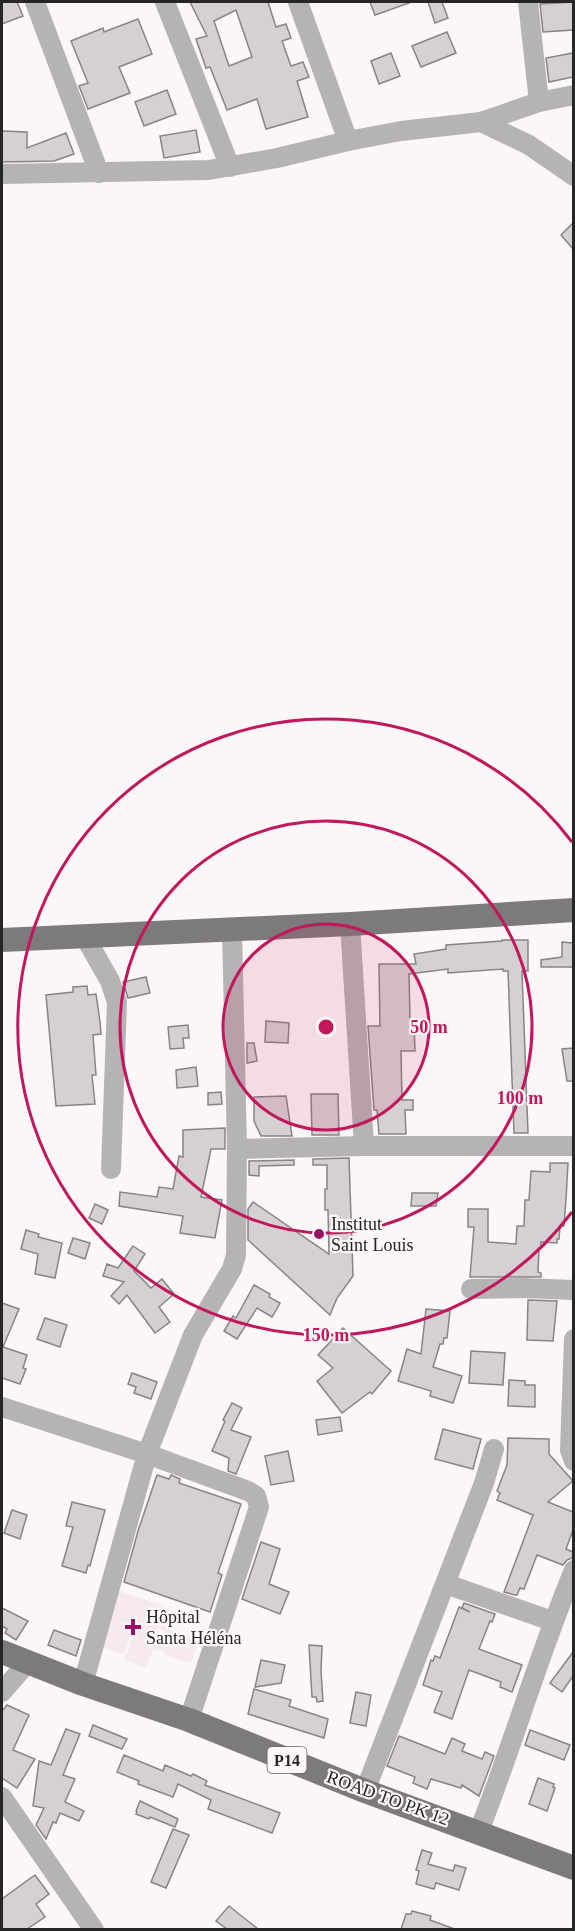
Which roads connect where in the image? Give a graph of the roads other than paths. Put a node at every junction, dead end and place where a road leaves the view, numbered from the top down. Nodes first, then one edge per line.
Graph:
1 (35, 2) edge
2 (165, 2) edge
3 (298, 2) edge
4 (528, 2) edge
5 (573, 94) edge
6 (539, 102) junction
7 (481, 122) junction
8 (348, 141) junction
9 (231, 167) junction
10 (99, 173) junction
11 (2, 174) edge
12 (573, 176) edge
13 (573, 910) edge
14 (350, 924) junction
15 (232, 930) junction
16 (85, 937) junction
17 (2, 940) edge
18 (364, 1146) junction
19 (573, 1146) edge
20 (237, 1149) junction
21 (111, 1169) dead end
22 (471, 1289) dead end
23 (573, 1290) edge
24 (573, 1339) edge
25 (2, 1407) edge
26 (494, 1449) dead end
27 (147, 1454) junction
28 (573, 1461) edge
29 (573, 1570) edge
30 (446, 1584) junction
31 (552, 1621) junction
32 (2, 1652) edge
33 (29, 1661) junction
34 (83, 1684) junction
35 (2, 1692) edge
36 (189, 1720) junction
37 (365, 1791) junction
38 (2, 1797) edge
39 (478, 1832) junction
40 (573, 1868) edge
41 (94, 1929) edge

1 - 10 street
2 - 9 street
3 - 8 street
4 - 6 street
5 - 6 street
6 - 7 street
7 - 8 street
7 - 12 street
8 - 9 street
9 - 10 street
10 - 11 street
13 - 14 main road
14 - 15 main road
14 - 18 street
15 - 16 main road
15 - 20 street
16 - 17 main road
16 - 21 street
18 - 19 street
18 - 20 street
20 - 27 street
22 - 23 street
24 - 28 street
25 - 27 street
26 - 30 street
27 - 34 street
27 - 36 street
29 - 31 street
30 - 31 street
30 - 37 street
31 - 39 street
32 - 33 main road, ROAD TO PK 12 / P14
33 - 34 main road, ROAD TO PK 12 / P14
33 - 35 street
34 - 36 main road, ROAD TO PK 12 / P14
36 - 37 main road, ROAD TO PK 12 / P14
37 - 39 main road, ROAD TO PK 12 / P14
38 - 41 street
39 - 40 main road, ROAD TO PK 12 / P14

